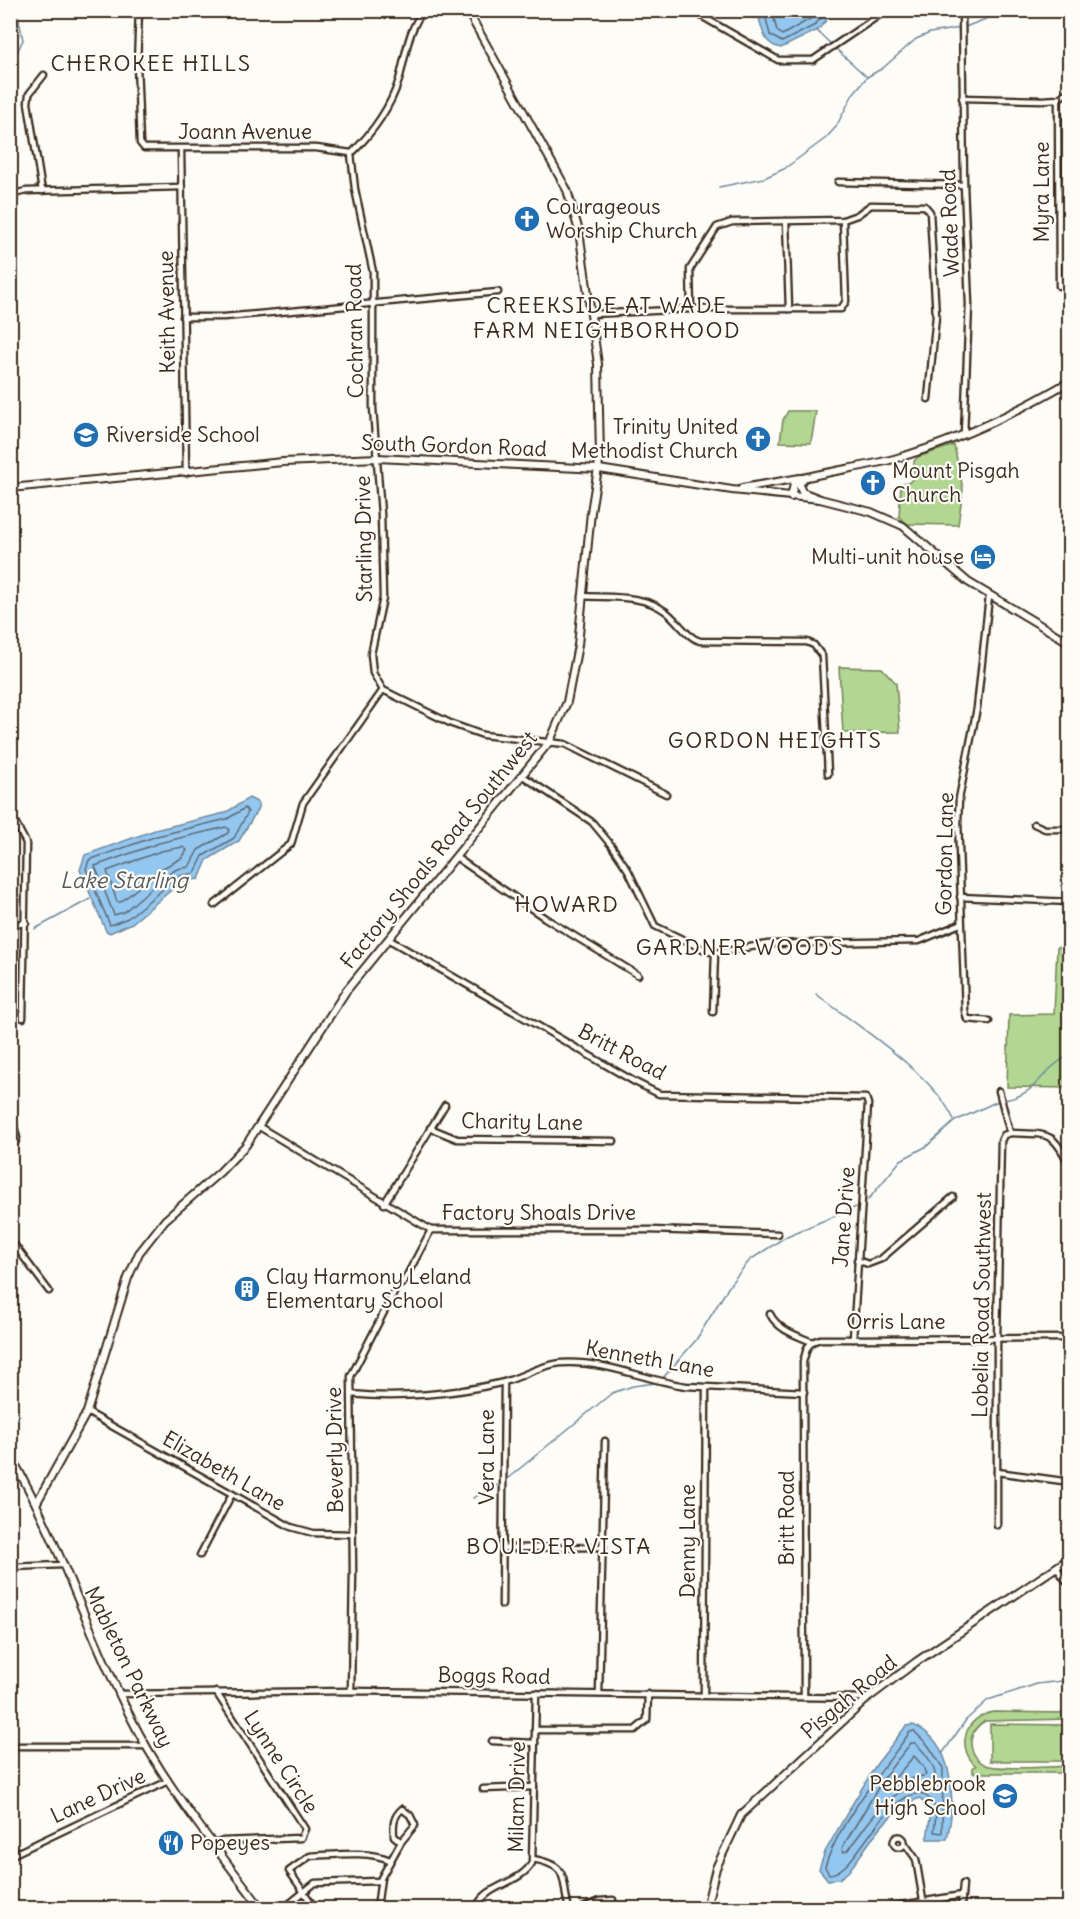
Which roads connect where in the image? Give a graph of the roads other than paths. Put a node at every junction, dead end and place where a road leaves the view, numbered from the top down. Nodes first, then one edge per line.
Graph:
1 (139, 10) edge
2 (424, 10) edge
3 (467, 10) edge
4 (691, 10) edge
5 (886, 10) edge
6 (962, 10) edge
7 (44, 75) dead end
8 (1070, 90) edge
9 (962, 98) junction
10 (1058, 99) junction
11 (181, 150) junction
12 (351, 153) junction
13 (838, 182) dead end
14 (964, 185) junction
15 (182, 187) junction
16 (42, 191) junction
17 (10, 195) edge
18 (843, 220) junction
19 (786, 221) junction
20 (1059, 286) dead end
21 (498, 292) dead end
22 (374, 303) junction
23 (691, 309) junction
24 (789, 309) junction
25 (591, 314) junction
26 (183, 317) junction
27 (1070, 381) edge
28 (928, 399) dead end
29 (964, 435) junction
30 (378, 458) junction
31 (599, 469) junction
32 (186, 473) junction
33 (806, 477) junction
34 (10, 488) edge
35 (732, 490) junction
36 (791, 497) junction
37 (820, 500) junction
38 (582, 596) junction
39 (989, 596) junction
40 (1070, 643) edge
41 (383, 690) junction
42 (550, 741) junction
43 (828, 774) dead end
44 (523, 776) junction
45 (666, 794) dead end
46 (10, 812) edge
47 (1034, 824) dead end
48 (1070, 829) edge
49 (457, 858) junction
50 (960, 897) junction
51 (1070, 902) edge
52 (214, 904) dead end
53 (26, 924) junction
54 (960, 924) junction
55 (10, 925) edge
56 (388, 939) junction
57 (714, 953) junction
58 (638, 975) dead end
59 (713, 1012) dead end
60 (23, 1018) dead end
61 (989, 1022) dead end
62 (999, 1091) dead end
63 (866, 1098) joint
64 (445, 1105) dead end
65 (10, 1110) edge
66 (258, 1126) junction
67 (430, 1128) junction
68 (1010, 1133) junction
69 (614, 1141) dead end
70 (10, 1155) edge
71 (1070, 1166) edge
72 (953, 1197) dead end
73 (384, 1204) junction
74 (431, 1230) junction
75 (778, 1234) dead end
76 (10, 1239) edge
77 (857, 1260) junction
78 (50, 1291) dead end
79 (770, 1314) dead end
80 (1070, 1338) edge
81 (853, 1339) junction
82 (997, 1339) junction
83 (812, 1342) junction
84 (504, 1382) junction
85 (706, 1388) junction
86 (804, 1392) junction
87 (351, 1394) junction
88 (87, 1412) junction
89 (605, 1441) dead end
90 (11, 1456) edge
91 (997, 1472) junction
92 (1070, 1472) edge
93 (1068, 1482) edge
94 (232, 1494) junction
95 (36, 1504) junction
96 (998, 1525) dead end
97 (352, 1534) junction
98 (604, 1547) junction
99 (504, 1548) junction
100 (200, 1555) dead end
101 (1070, 1558) edge
102 (63, 1566) junction
103 (10, 1567) edge
104 (1056, 1567) junction
105 (1070, 1586) edge
106 (502, 1605) dead end
107 (351, 1691) junction
108 (216, 1692) junction
109 (536, 1693) junction
110 (119, 1694) junction
111 (599, 1694) junction
112 (648, 1694) junction
113 (704, 1694) junction
114 (804, 1697) junction
115 (868, 1698) junction
116 (535, 1730) junction
117 (492, 1741) dead end
118 (535, 1743) junction
119 (10, 1746) edge
120 (146, 1746) junction
121 (168, 1781) junction
122 (534, 1787) junction
123 (483, 1789) dead end
124 (400, 1842) junction
125 (214, 1844) junction
126 (906, 1845) dead end
127 (10, 1856) edge
128 (533, 1859) junction
129 (390, 1860) junction
130 (379, 1881) junction
131 (963, 1884) dead end
132 (304, 1892) junction
133 (962, 1895) junction
134 (613, 1900) dead end
135 (923, 1900) junction
136 (261, 1908) edge
137 (284, 1908) edge
138 (315, 1908) edge
139 (377, 1908) edge
140 (476, 1908) edge
141 (569, 1908) edge
142 (583, 1908) edge
143 (706, 1908) edge
144 (884, 1908) edge
145 (961, 1908) edge

1 - 11 street, Joann Avenue
2 - 12 street
3 - 25 street, Factory Shoals Road Southwest
4 - 5 street
6 - 9 street, Wade Road
7 - 16 street
8 - 10 street
9 - 10 street
9 - 14 street, Wade Road
10 - 20 street, Myra Lane
11 - 12 street, Joann Avenue
11 - 15 street, Keith Avenue
12 - 22 street, Cochran Road
13 - 14 street
14 - 29 street, Wade Road
15 - 16 street
15 - 26 street, Keith Avenue
16 - 17 street
18 - 19 street
18 - 24 street
18 - 28 street
19 - 23 street
19 - 24 street
21 - 22 street
22 - 26 street
22 - 30 street, Cochran Road
23 - 24 street
23 - 25 street
25 - 31 street, Factory Shoals Road Southwest
26 - 32 street, Keith Avenue
27 - 29 street
29 - 33 street
30 - 31 street, South Gordon Road
30 - 32 street, South Gordon Road
30 - 41 street, Starling Drive
31 - 35 street, South Gordon Road
31 - 38 street, Factory Shoals Road Southwest
32 - 34 street, South Gordon Road
33 - 35 street
33 - 36 street
33 - 37 street
35 - 36 street, South Gordon Road
36 - 37 street, South Gordon Road
37 - 39 street, South Gordon Road
38 - 42 street, Factory Shoals Road Southwest
38 - 43 street
39 - 40 street, South Gordon Road
39 - 50 street, Gordon Lane
41 - 42 street
41 - 52 street
42 - 44 street, Factory Shoals Road Southwest
42 - 45 street
44 - 49 street, Factory Shoals Road Southwest
44 - 57 street
46 - 53 street
47 - 48 street
49 - 56 street, Factory Shoals Road Southwest
49 - 58 street
50 - 51 street
50 - 54 street, Gordon Lane
53 - 55 street
53 - 60 street
54 - 57 street
54 - 61 street, Gordon Lane
56 - 63 street, Britt Road
56 - 66 street, Factory Shoals Road Southwest
57 - 59 street
62 - 68 street
63 - 77 street, Jane Drive
64 - 67 street
65 - 70 street
66 - 73 street, Factory Shoals Drive
66 - 88 street, Factory Shoals Road Southwest
67 - 69 street, Charity Lane
67 - 73 street
68 - 71 street
68 - 82 street, Lobelia Road Southwest
72 - 77 street
73 - 74 street, Factory Shoals Drive
74 - 75 street, Factory Shoals Drive
74 - 87 street, Beverly Drive
76 - 78 street
77 - 81 street, Jane Drive
79 - 83 street
80 - 82 street, Orris Lane
81 - 82 street, Orris Lane
81 - 83 street, Orris Lane
82 - 91 street, Lobelia Road Southwest
83 - 86 street, Britt Road
84 - 85 street, Kenneth Lane
84 - 87 street, Kenneth Lane
84 - 99 street, Vera Lane
85 - 86 street, Kenneth Lane
85 - 113 street, Denny Lane
86 - 114 street, Britt Road
87 - 97 street, Beverly Drive
88 - 94 street, Elizabeth Lane
88 - 95 street, Factory Shoals Road Southwest
89 - 98 street
90 - 95 street, Mableton Parkway
91 - 93 street
91 - 96 street, Lobelia Road Southwest
92 - 93 street
94 - 97 street, Elizabeth Lane
94 - 100 street
95 - 102 street, Mableton Parkway
97 - 107 street, Beverly Drive
98 - 99 street
98 - 111 street
99 - 106 street, Vera Lane
101 - 104 street, Pisgah Road
102 - 103 street
102 - 110 street, Mableton Parkway
104 - 105 street
104 - 115 street, Pisgah Road
107 - 108 street, Boggs Road
107 - 109 street, Boggs Road
108 - 110 street, Boggs Road
108 - 125 street, Lynne Circle
109 - 111 street, Boggs Road
109 - 116 street, Milam Drive
110 - 120 street, Mableton Parkway
111 - 112 street, Boggs Road
112 - 113 street, Boggs Road
112 - 116 street
113 - 114 street, Boggs Road
114 - 115 street, Boggs Road
115 - 143 street, Pisgah Road
116 - 118 street, Milam Drive
117 - 118 street
118 - 122 street, Milam Drive
119 - 120 street
120 - 121 street, Mableton Parkway
121 - 125 street, Mableton Parkway
121 - 127 street, Lane Drive
122 - 123 street
122 - 128 street, Milam Drive
124 - 124 street
124 - 129 street
125 - 136 street, Mableton Parkway
126 - 135 street
128 - 140 street, Milam Drive
128 - 141 street
129 - 130 street
129 - 132 street
130 - 132 street
130 - 139 street
131 - 133 street
132 - 137 street
132 - 138 street
133 - 135 street
133 - 145 street
134 - 142 street
135 - 144 street

